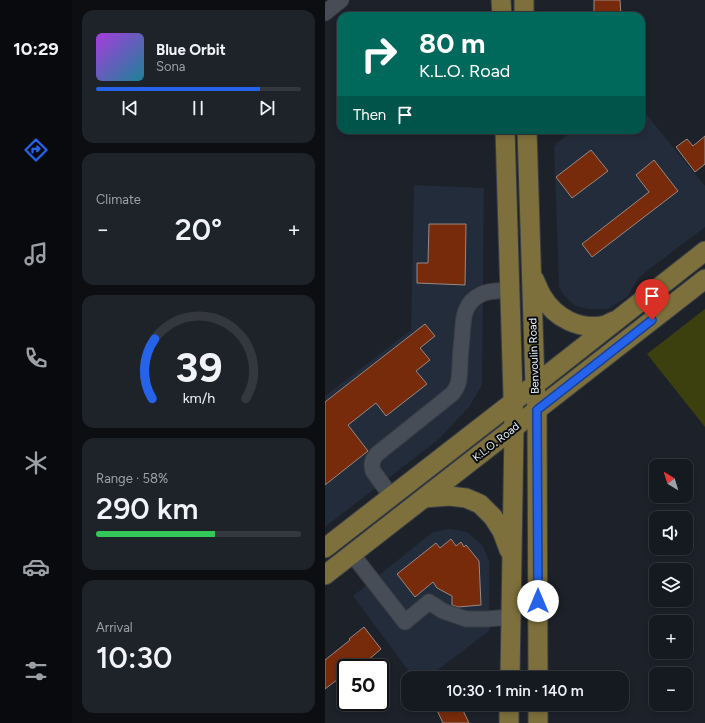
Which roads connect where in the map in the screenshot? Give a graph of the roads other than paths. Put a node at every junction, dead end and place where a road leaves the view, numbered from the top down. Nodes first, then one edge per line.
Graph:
1 (341, 0) edge
2 (501, 0) edge
3 (524, 0) edge
4 (502, 12) edge
5 (524, 12) edge
6 (325, 13) edge
7 (505, 134) edge
8 (527, 134) edge
9 (705, 251) edge
10 (531, 273) junction
11 (705, 279) edge
12 (510, 290) junction
13 (621, 318) junction
14 (535, 385) junction
15 (513, 402) junction
16 (537, 410) junction
17 (514, 428) junction
18 (391, 496) junction
19 (424, 498) junction
20 (325, 548) edge
21 (352, 554) junction
22 (512, 557) junction
23 (325, 575) edge
24 (511, 617) junction
25 (509, 671) edge
26 (538, 671) edge
27 (509, 711) edge
28 (538, 711) edge
29 (509, 723) edge
30 (538, 723) edge

1 - 6 lane
2 - 4 main road
3 - 5 main road
7 - 12 main road, Benvoulin Road
8 - 10 main road, Benvoulin Road
9 - 13 main road, K.L.O. Road
10 - 13 main road
10 - 14 main road, Benvoulin Road
11 - 16 main road, K.L.O. Road
12 - 15 main road, Benvoulin Road
12 - 18 lane
13 - 14 main road, K.L.O. Road
14 - 15 main road, K.L.O. Road
14 - 16 main road, Benvoulin Road
15 - 17 main road, Benvoulin Road
15 - 18 main road, K.L.O. Road
16 - 17 main road, K.L.O. Road
16 - 26 main road, Benvoulin Road
17 - 19 main road, K.L.O. Road
17 - 22 main road, Benvoulin Road
18 - 20 main road, K.L.O. Road
19 - 21 main road, K.L.O. Road
19 - 22 main road
21 - 23 main road, K.L.O. Road
21 - 24 lane
22 - 24 main road, Benvoulin Road
24 - 25 main road, Benvoulin Road
27 - 29 main road
28 - 30 main road

